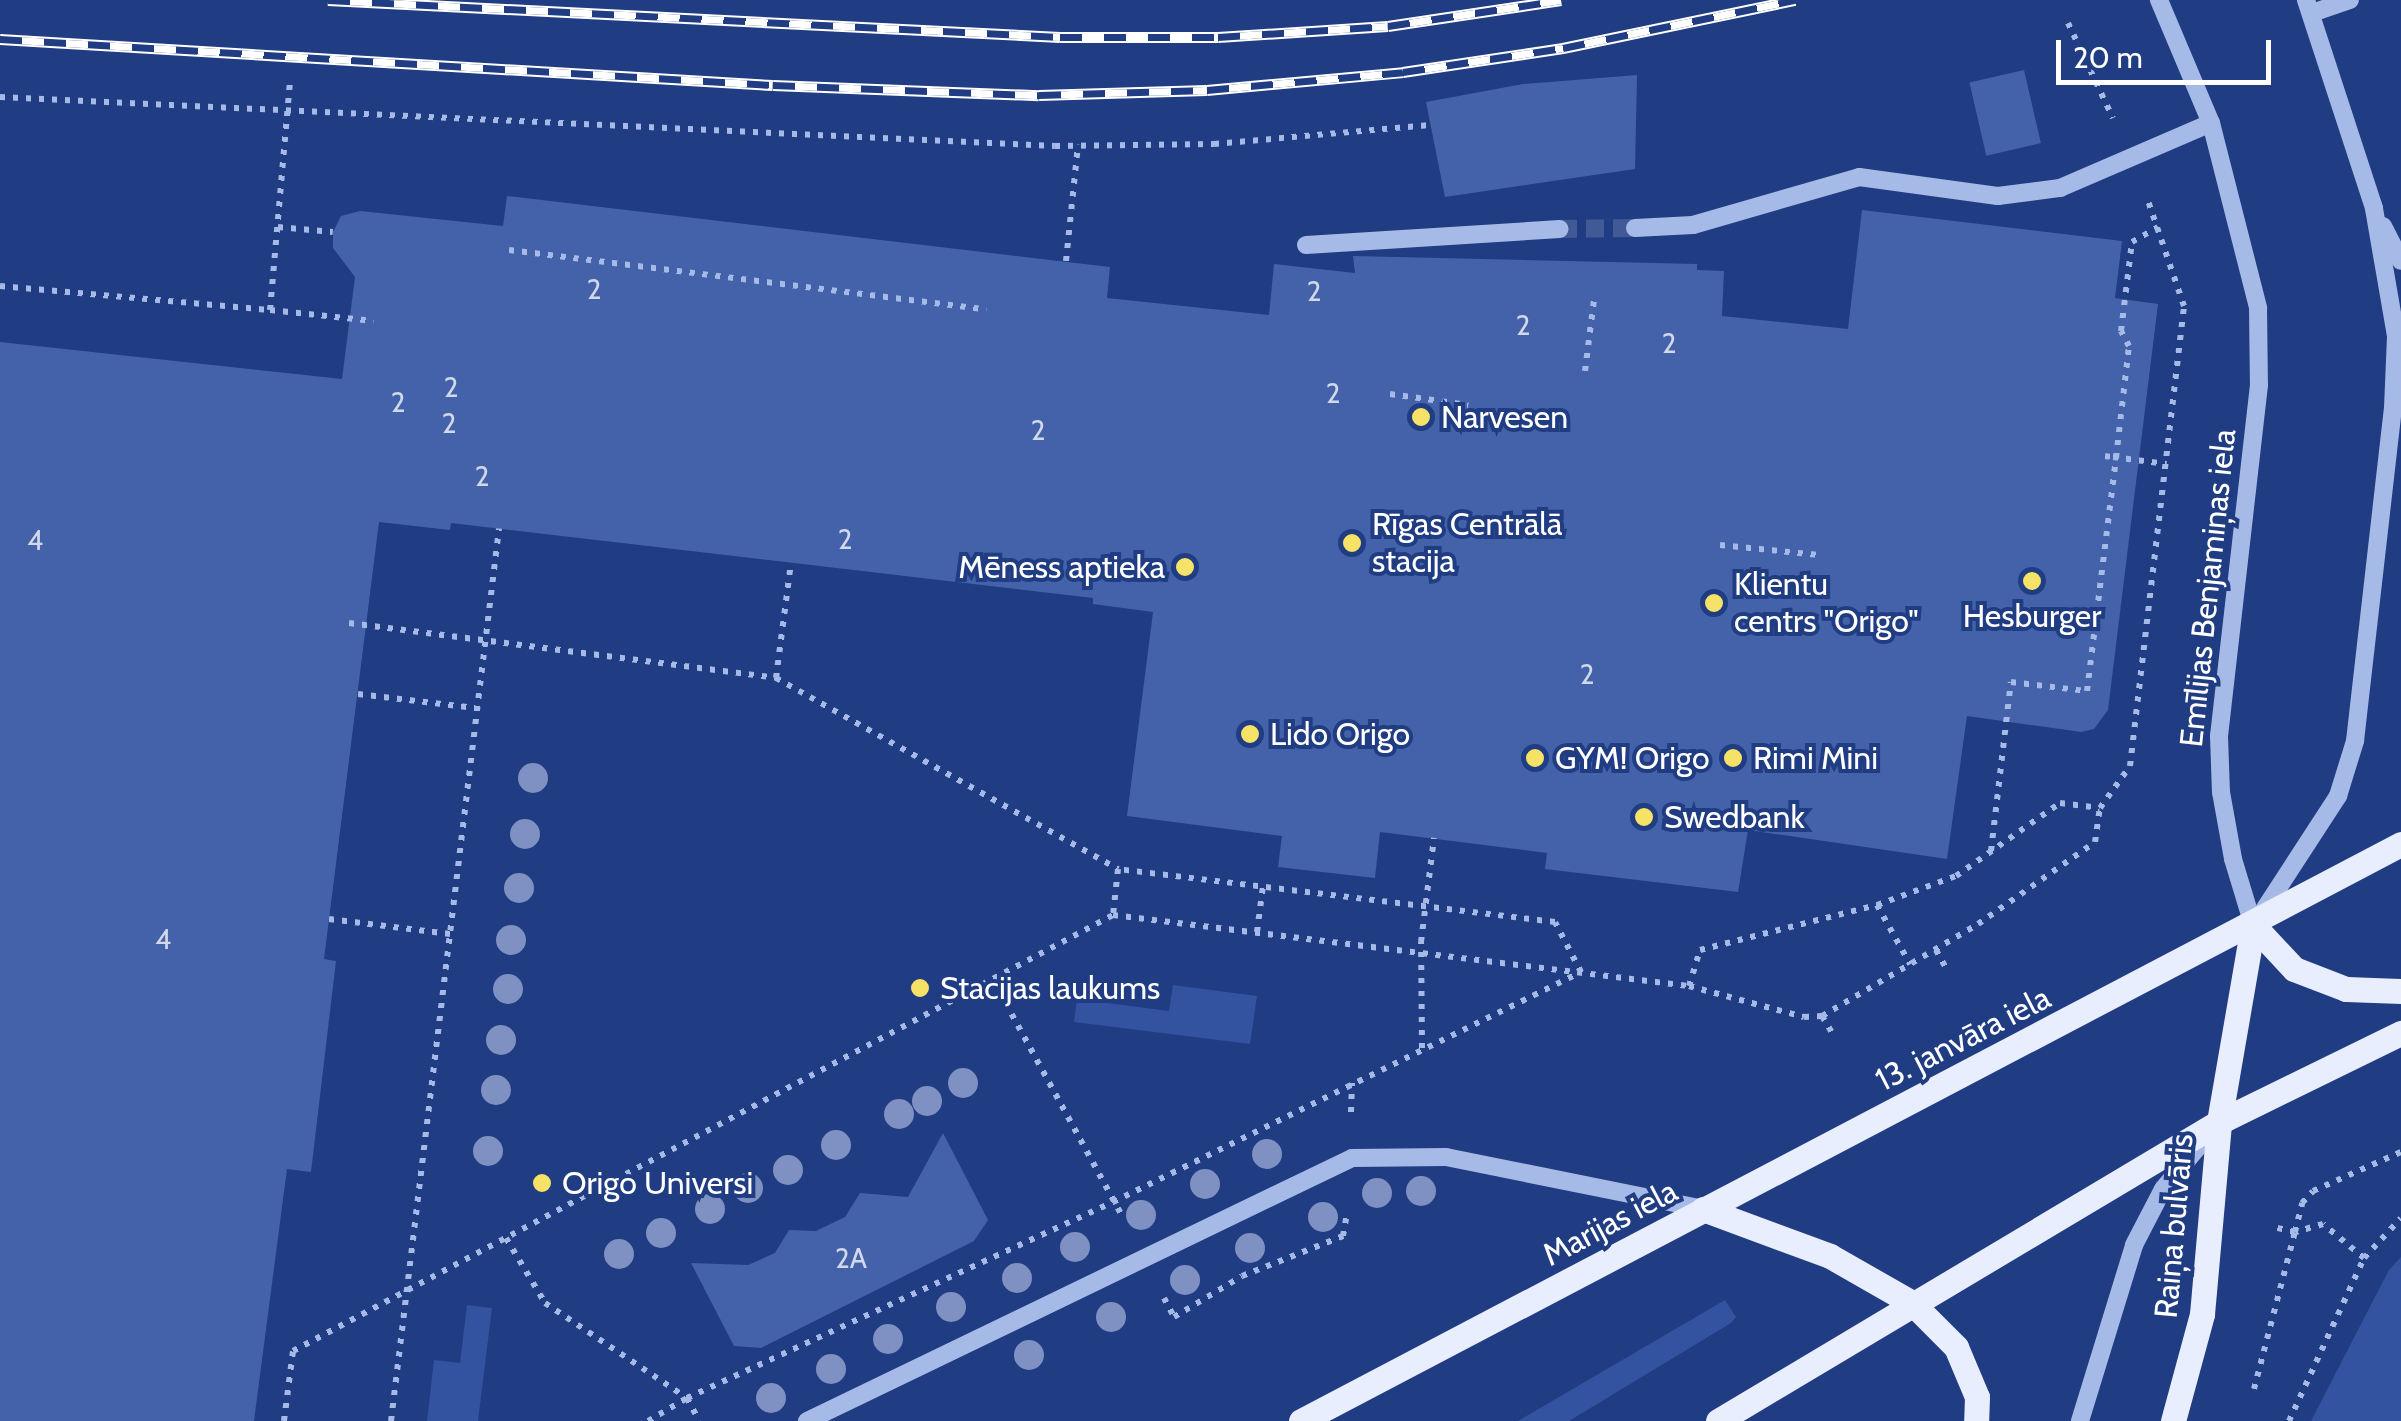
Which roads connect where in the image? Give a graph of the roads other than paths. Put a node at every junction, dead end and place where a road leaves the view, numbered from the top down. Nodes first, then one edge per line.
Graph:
1 (2158, 0) edge
2 (2350, 0) edge
3 (2309, 6) edge
4 (2211, 123) junction
5 (2374, 208) junction
6 (1635, 228) tunnel mouth
7 (1559, 229) tunnel mouth
8 (1306, 245) dead end
9 (2401, 262) edge
10 (2401, 844) edge
11 (2253, 926) junction
12 (2401, 992) edge
13 (2401, 1033) edge
14 (2219, 1122) junction
15 (1703, 1209) junction
16 (1912, 1303) junction
17 (807, 1421) edge
18 (1301, 1421) edge
19 (1718, 1421) edge
20 (1976, 1421) edge
21 (2080, 1421) edge
22 (2173, 1421) edge

1 - 4 street, Emīlijas Benjamiņas iela
2 - 3 street
3 - 5 street
4 - 6 street
4 - 11 street, Emīlijas Benjamiņas iela
5 - 9 street
5 - 11 street
7 - 8 street
10 - 11 main road, 13. janvāra iela
11 - 12 main road
11 - 14 main road
11 - 15 main road, 13. janvāra iela
13 - 14 main road
14 - 16 main road
14 - 21 street, Raiņa bulvāris
14 - 22 main road, Raiņa bulvāris
15 - 16 main road, Marijas iela
15 - 17 street
15 - 18 main road, Marijas iela
16 - 19 main road
16 - 20 main road

